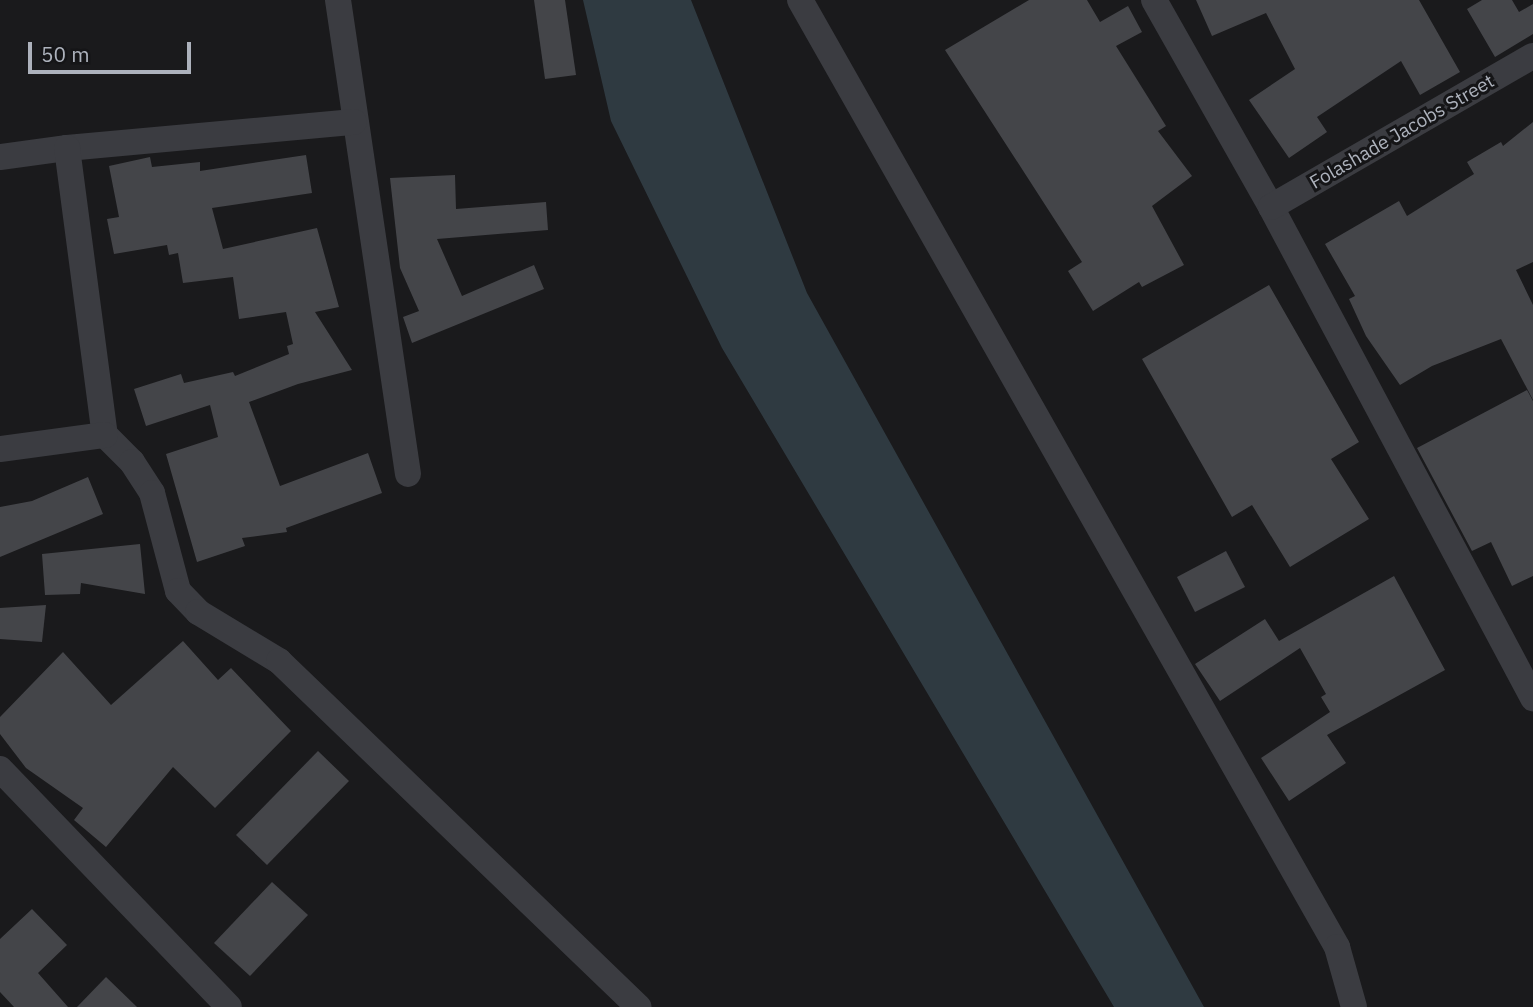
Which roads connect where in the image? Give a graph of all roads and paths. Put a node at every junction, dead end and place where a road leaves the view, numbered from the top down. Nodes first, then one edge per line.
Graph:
1 (338, 0) edge
2 (800, 0) edge
3 (1154, 0) edge
4 (1533, 56) edge
5 (354, 122) junction
6 (67, 148) junction
7 (0, 157) edge
8 (1271, 207) junction
9 (105, 435) junction
10 (0, 449) edge
11 (408, 474) dead end
12 (1533, 698) edge
13 (0, 769) edge
14 (223, 1005) edge
15 (639, 1007) edge
16 (1354, 1007) edge

1 - 5 street
2 - 16 street
3 - 8 street
4 - 8 street, Folashade Jacobs Street
5 - 6 street
5 - 11 street
6 - 7 street
6 - 9 street
8 - 12 street
9 - 10 street
9 - 15 street
13 - 14 street

